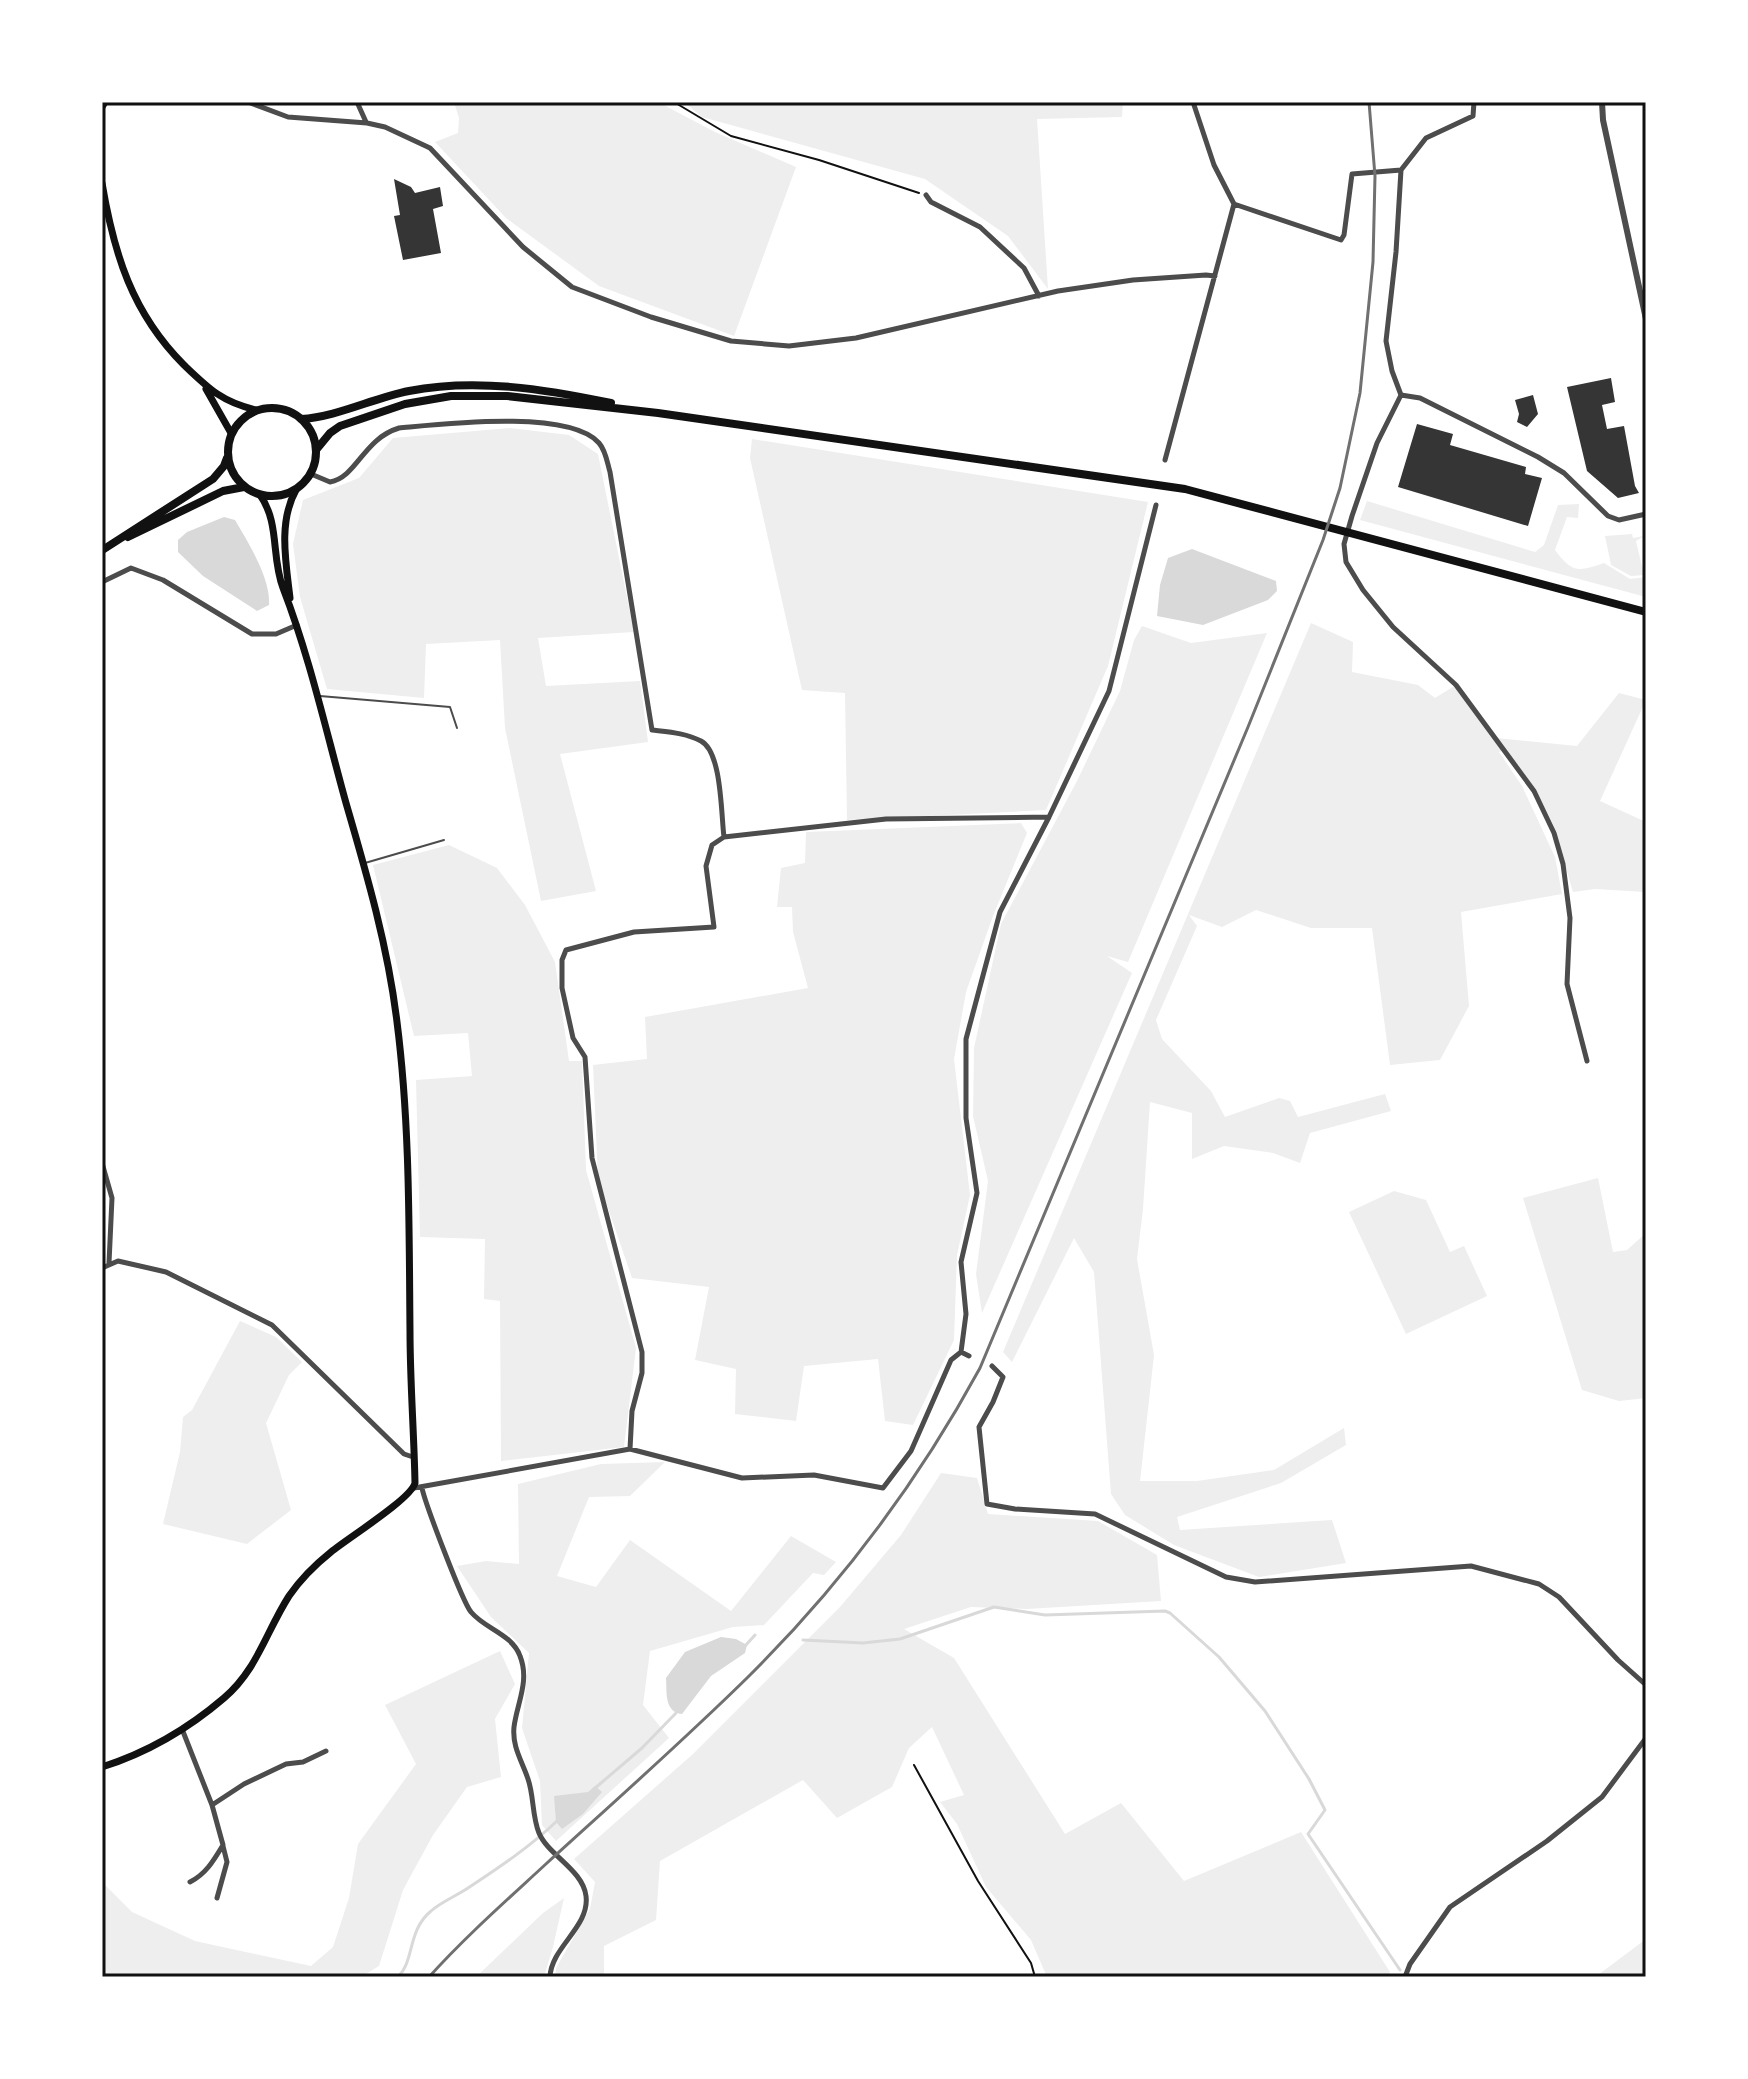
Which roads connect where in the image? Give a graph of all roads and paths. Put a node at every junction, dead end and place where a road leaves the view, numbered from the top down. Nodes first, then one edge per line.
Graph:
1 (105, 102) edge
2 (248, 102) edge
3 (357, 102) edge
4 (674, 102) edge
5 (1193, 102) edge
6 (1474, 102) edge
7 (1602, 102) edge
8 (258, 104) edge
9 (102, 107) edge
10 (367, 123) junction
11 (1399, 171) junction
12 (102, 183) edge
13 (926, 195) joint
14 (1234, 204) junction
15 (1215, 276) junction
16 (1039, 296) junction
17 (1646, 319) edge
18 (203, 383) junction
19 (1401, 395) junction
20 (256, 410) junction
21 (658, 413) junction
22 (301, 419) junction
23 (231, 433) junction
24 (316, 450) junction
25 (227, 457) junction
26 (1165, 460) dead end
27 (311, 474) junction
28 (244, 487) junction
29 (296, 490) junction
30 (260, 495) junction
31 (1156, 505) dead end
32 (1646, 514) edge
33 (103, 549) edge
34 (102, 582) edge
35 (291, 604) junction
36 (1646, 612) edge
37 (297, 625) junction
38 (319, 696) junction
39 (457, 728) dead end
40 (1049, 817) junction
41 (724, 837) junction
42 (444, 840) dead end
43 (364, 863) junction
44 (102, 1041) edge
45 (1587, 1061) dead end
46 (102, 1082) edge
47 (102, 1163) edge
48 (109, 1263) junction
49 (102, 1268) edge
50 (961, 1352) junction
51 (969, 1356) dead end
52 (992, 1366) dead end
53 (630, 1449) junction
54 (413, 1457) junction
55 (418, 1488) junction
56 (1646, 1685) edge
57 (182, 1729) junction
58 (1646, 1738) edge
59 (326, 1751) dead end
60 (914, 1765) dead end
61 (102, 1767) edge
62 (212, 1805) junction
63 (223, 1845) junction
64 (190, 1882) dead end
65 (217, 1898) dead end
66 (550, 1977) edge
67 (1035, 1977) edge
68 (1405, 1977) edge

1 - 9 main road
2 - 8 street
3 - 10 street
4 - 13 path
5 - 14 street
6 - 11 street
7 - 17 street
8 - 10 street
10 - 16 street
11 - 14 street
11 - 19 street
12 - 18 main road
13 - 16 street
14 - 15 street
15 - 16 street
15 - 26 street
18 - 20 main road
18 - 23 main road
19 - 32 street
19 - 45 street
20 - 22 main road
20 - 23 main road
21 - 22 main road
21 - 24 main road
21 - 36 main road
22 - 24 main road
23 - 25 main road
24 - 27 main road
25 - 28 main road
25 - 33 main road
27 - 29 main road
27 - 41 street
28 - 30 main road
28 - 33 main road
29 - 30 main road
29 - 35 main road
30 - 35 main road
31 - 40 street
34 - 37 street
35 - 37 main road
37 - 38 main road
38 - 39 lane
38 - 43 main road
40 - 41 street
40 - 50 street
41 - 53 street
42 - 43 lane
43 - 54 main road
44 - 46 street
47 - 48 street
48 - 49 street
48 - 54 street
50 - 51 street
50 - 53 street
52 - 56 street
53 - 55 street
54 - 55 main road
55 - 57 main road
55 - 66 street
57 - 61 main road
57 - 62 street
58 - 68 street
59 - 62 street
60 - 67 path
62 - 63 street
63 - 64 street
63 - 65 street

